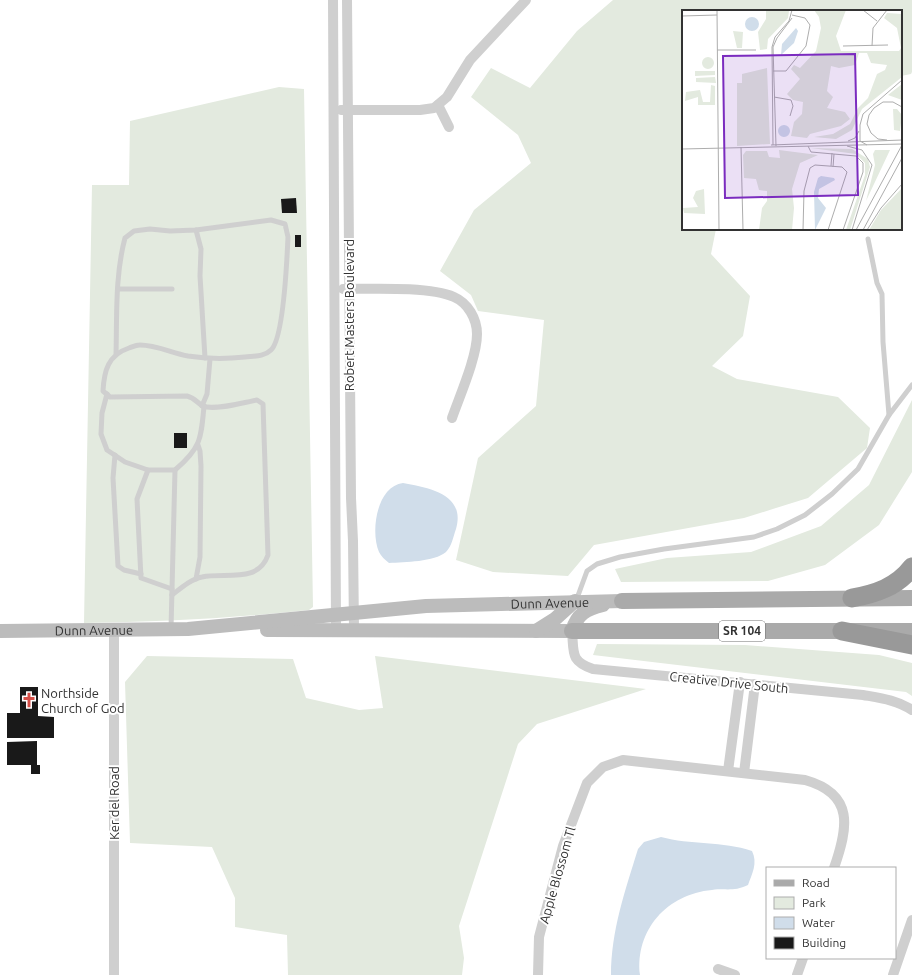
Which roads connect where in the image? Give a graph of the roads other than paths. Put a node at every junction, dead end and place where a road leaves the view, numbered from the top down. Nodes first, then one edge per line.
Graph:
1 (333, 0) edge
2 (347, 0) edge
3 (526, 0) edge
4 (438, 104) junction
5 (334, 110) junction
6 (348, 110) junction
7 (449, 127) dead end
8 (196, 230) junction
9 (868, 239) dead end
10 (118, 289) junction
11 (172, 289) dead end
12 (349, 289) junction
13 (335, 290) junction
14 (116, 355) junction
15 (207, 359) junction
16 (912, 385) edge
17 (106, 394) junction
18 (203, 406) junction
19 (889, 415) junction
20 (452, 418) dead end
21 (198, 445) junction
22 (115, 455) junction
23 (148, 470) junction
24 (175, 470) junction
25 (912, 567) edge
26 (141, 574) junction
27 (196, 579) junction
28 (172, 592) junction
29 (852, 598) junction
30 (912, 598) edge
31 (622, 601) junction
32 (575, 602) junction
33 (354, 613) junction
34 (336, 615) junction
35 (188, 629) junction
36 (114, 630) junction
37 (171, 630) junction
38 (336, 630) junction
39 (354, 630) junction
40 (0, 631) edge
41 (536, 631) junction
42 (572, 631) junction
43 (842, 631) junction
44 (912, 631) edge
45 (912, 645) edge
46 (740, 682) junction
47 (755, 684) junction
48 (912, 710) edge
49 (728, 771) junction
50 (744, 773) junction
51 (834, 867) edge
52 (912, 920) edge
53 (803, 959) edge
54 (718, 969) dead end
55 (114, 975) edge
56 (538, 975) edge
57 (735, 975) edge
58 (797, 975) edge
59 (893, 975) edge

1 - 5 street, Robert Masters Boulevard
2 - 6 street, Robert Masters Boulevard
3 - 4 street
4 - 6 street
4 - 7 street
5 - 6 street
5 - 13 street, Robert Masters Boulevard
6 - 12 street, Robert Masters Boulevard
8 - 10 lane
8 - 15 lane
8 - 15 lane
9 - 19 lane
10 - 11 lane
10 - 14 lane
12 - 13 street
12 - 20 street
12 - 33 street, Robert Masters Boulevard
13 - 34 street, Robert Masters Boulevard
14 - 15 lane
14 - 17 lane
15 - 18 lane
16 - 19 lane
17 - 18 lane
17 - 22 lane
18 - 21 lane
18 - 27 lane
19 - 32 lane
21 - 24 lane
21 - 27 lane
22 - 23 lane
22 - 26 lane
23 - 24 lane
23 - 26 lane
24 - 28 lane
25 - 29 highway
26 - 28 lane
27 - 28 lane
28 - 37 lane
29 - 30 main road, Dunn Avenue / SR 104
29 - 31 main road, Dunn Avenue / SR 104
31 - 32 main road, Dunn Avenue / SR 104
31 - 42 main road
32 - 33 main road, Dunn Avenue / SR 104
32 - 41 main road
33 - 34 main road, Dunn Avenue / SR 104
33 - 39 street, Robert Masters Boulevard
34 - 35 main road, Dunn Avenue / SR 104
34 - 38 street, Robert Masters Boulevard
35 - 37 main road, Dunn Avenue / SR 104
35 - 38 main road, Dunn Avenue / SR 104
36 - 37 main road, Dunn Avenue / SR 104
36 - 40 main road, Dunn Avenue / SR 104
36 - 55 street, Ker del Road
38 - 39 main road, Dunn Avenue / SR 104
39 - 41 main road, Dunn Avenue / SR 104
41 - 42 main road, Dunn Avenue / SR 104
42 - 43 main road, Dunn Avenue / SR 104
42 - 46 street, Creative Drive South
43 - 44 main road, Dunn Avenue / SR 104
43 - 45 highway
46 - 47 street, Creative Drive South
46 - 49 street
47 - 48 street, Creative Drive South
47 - 50 street
49 - 50 street, Apple Blossom Tl
49 - 56 street, Apple Blossom Tl
50 - 51 street, Apple Blossom Tl
52 - 59 street
53 - 58 street
54 - 57 street

